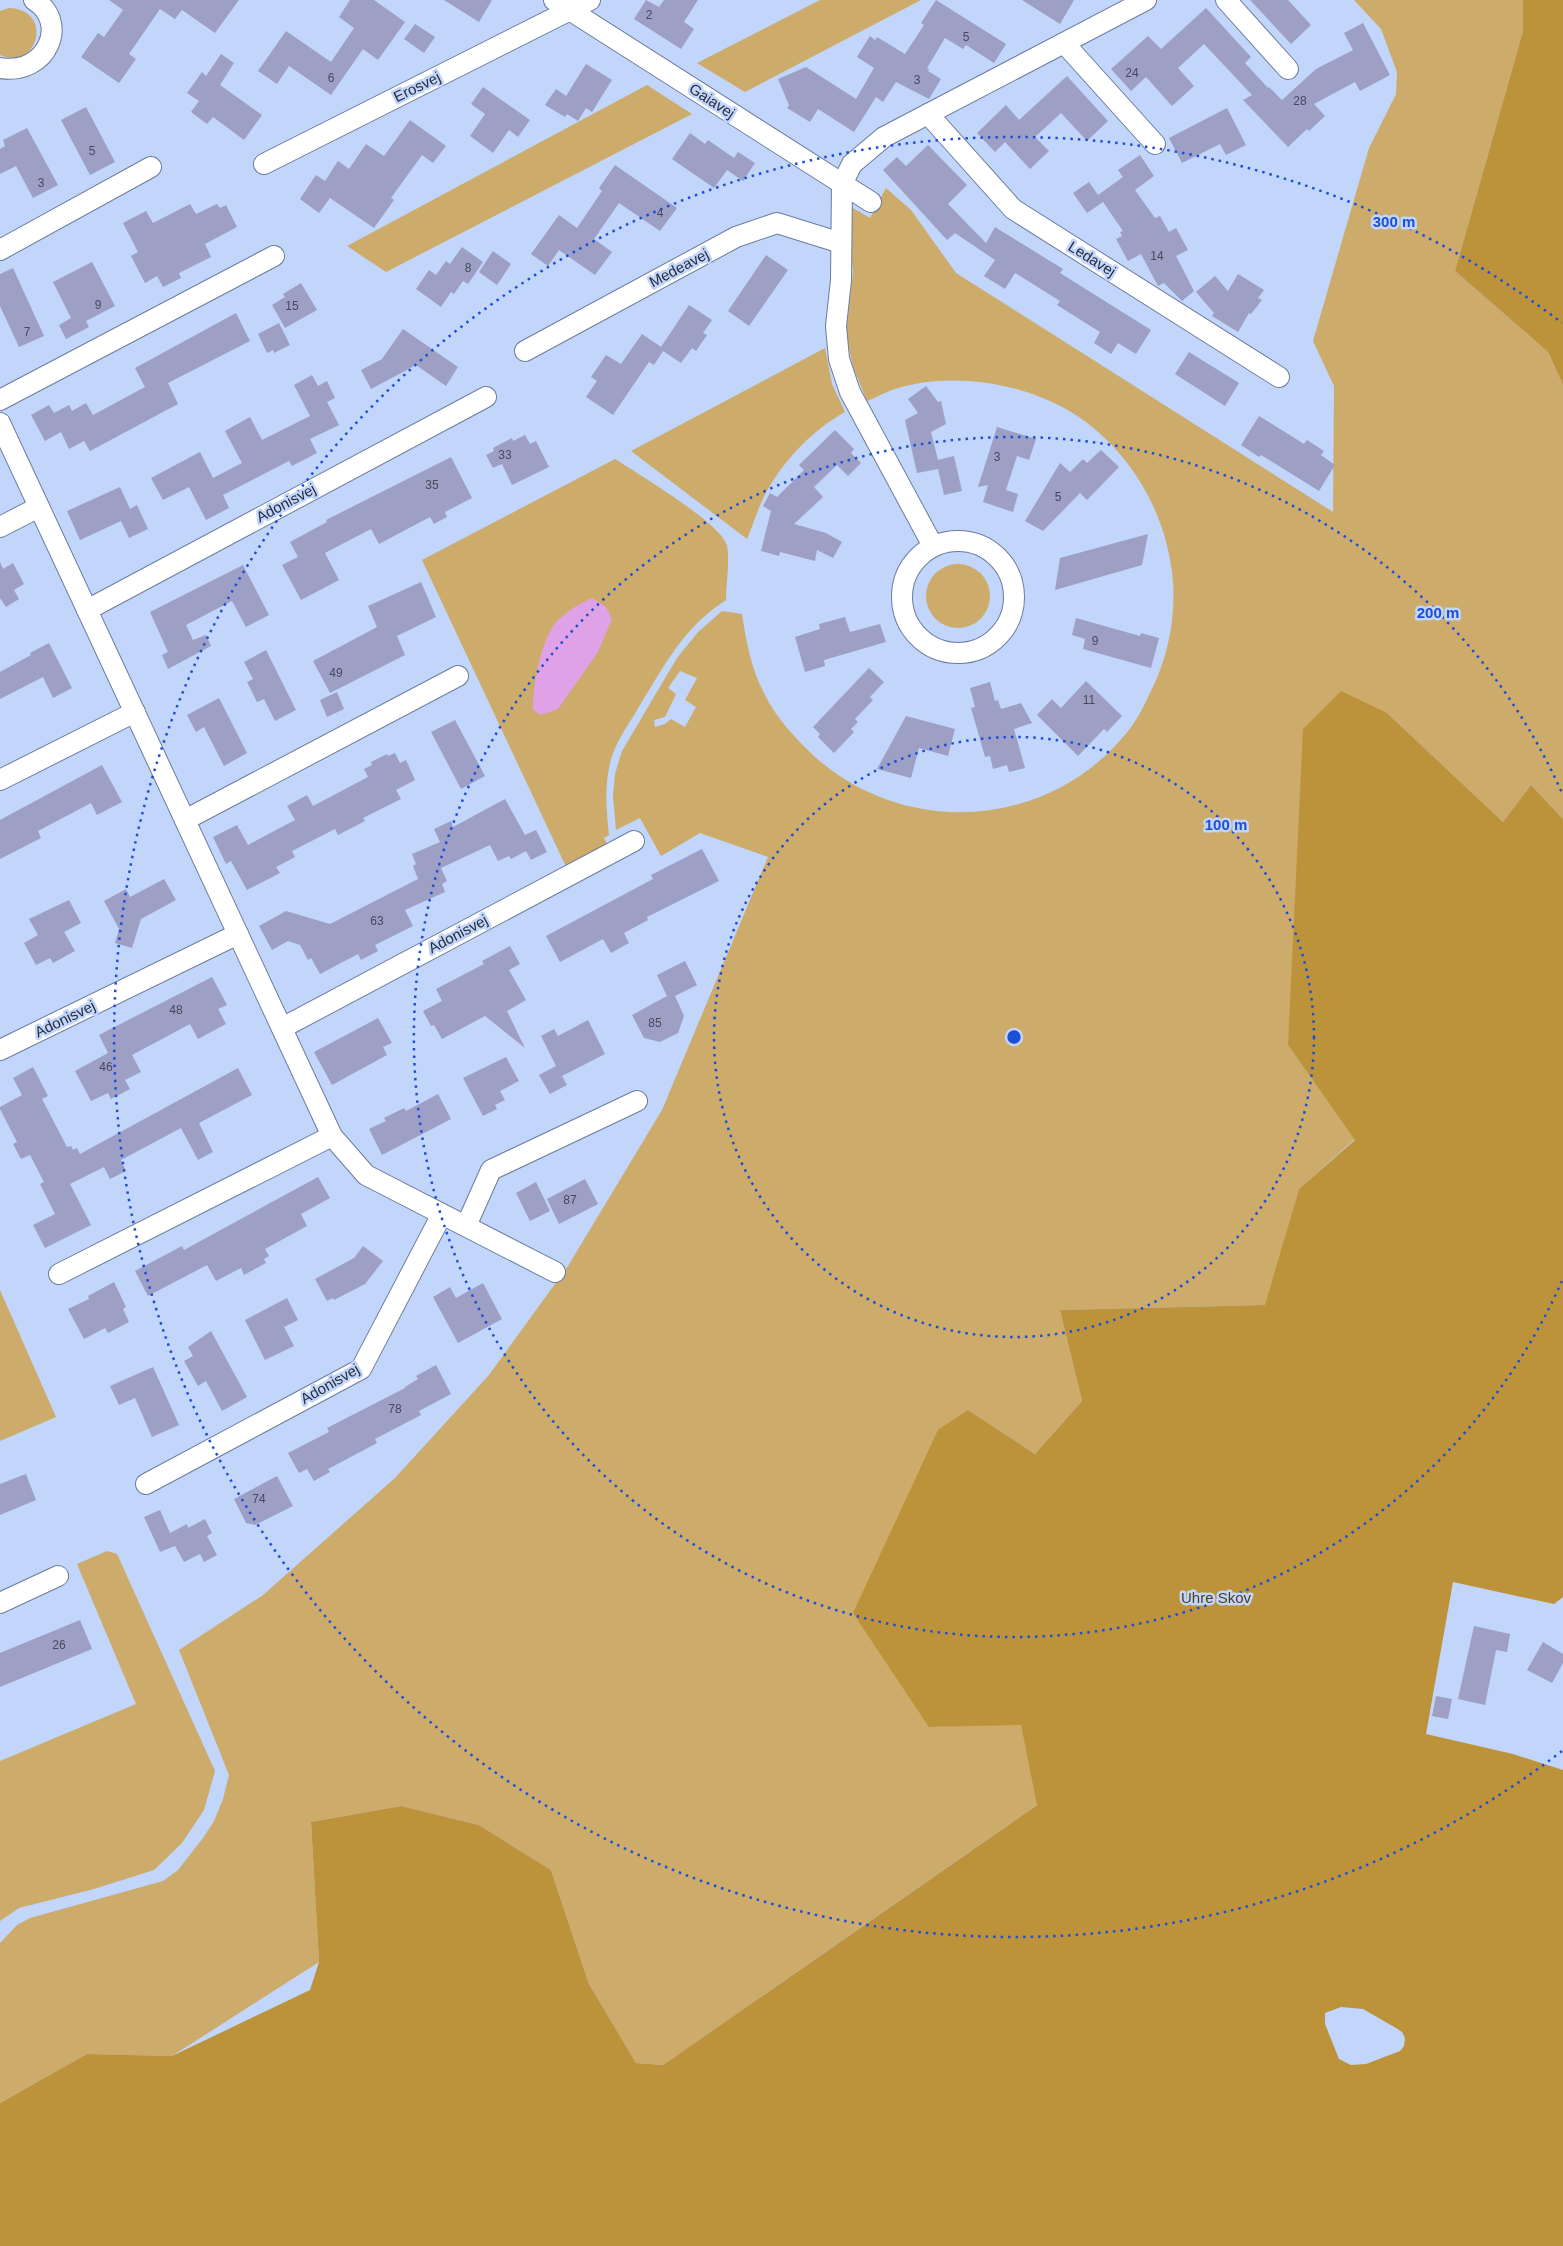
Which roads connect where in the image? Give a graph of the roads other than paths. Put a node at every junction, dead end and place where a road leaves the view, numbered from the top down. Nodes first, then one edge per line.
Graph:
1 (554, 0) edge
2 (590, 0) edge
3 (1146, 0) edge
4 (1226, 0) edge
5 (38, 1) edge
6 (571, 11) junction
7 (1064, 43) junction
8 (0, 68) edge
9 (1288, 69) dead end
10 (928, 114) junction
11 (1155, 144) dead end
12 (264, 164) dead end
13 (151, 167) dead end
14 (842, 184) junction
15 (871, 202) dead end
16 (841, 243) junction
17 (0, 250) edge
18 (274, 256) dead end
19 (525, 352) dead end
20 (1279, 377) dead end
21 (486, 397) dead end
22 (0, 400) edge
23 (0, 423) edge
24 (39, 507) junction
25 (0, 527) edge
26 (933, 546) junction
27 (87, 610) junction
28 (458, 676) dead end
29 (135, 712) junction
30 (0, 780) edge
31 (185, 820) junction
32 (634, 841) dead end
33 (238, 934) junction
34 (282, 1028) junction
35 (0, 1050) edge
36 (637, 1101) dead end
37 (332, 1136) junction
38 (442, 1214) junction
39 (466, 1226) junction
40 (555, 1272) dead end
41 (59, 1274) dead end
42 (146, 1484) dead end
43 (58, 1576) dead end
44 (0, 1603) edge

1 - 6 street, Gaiavej
2 - 6 street, Erosvej
3 - 7 street
4 - 9 street
5 - 8 street
6 - 12 street, Erosvej
6 - 14 street, Gaiavej
7 - 10 street
7 - 11 street
10 - 14 street
10 - 20 street, Ledavej
13 - 17 street
14 - 15 street, Gaiavej
14 - 16 street
16 - 19 street, Medeavej
16 - 26 street
18 - 22 street
21 - 27 street, Adonisvej
23 - 24 street
24 - 25 street
24 - 27 street
26 - 26 street
27 - 29 street
28 - 31 street
29 - 30 street
29 - 31 street
31 - 33 street
32 - 34 street, Adonisvej
33 - 34 street
33 - 35 street, Adonisvej
34 - 37 street
36 - 39 street
37 - 38 street
37 - 41 street
38 - 39 street
38 - 42 street, Adonisvej
39 - 40 street
43 - 44 street

